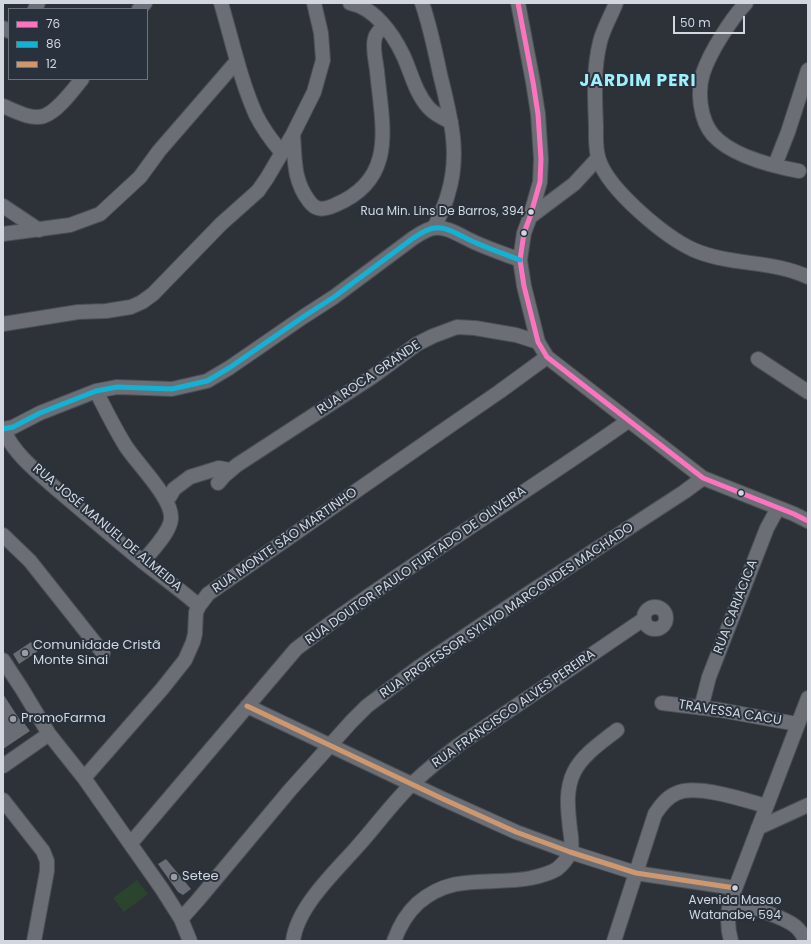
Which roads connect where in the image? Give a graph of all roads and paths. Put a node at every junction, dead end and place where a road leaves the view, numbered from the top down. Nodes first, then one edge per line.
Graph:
1 (221, 3) edge
2 (314, 3) edge
3 (350, 3) edge
4 (422, 3) edge
5 (518, 3) edge
6 (616, 3) edge
7 (746, 3) edge
8 (384, 26) junction
9 (237, 61) junction
10 (808, 70) edge
11 (81, 80) edge
12 (3, 106) edge
13 (450, 122) junction
14 (293, 134) junction
15 (282, 153) junction
16 (598, 158) junction
17 (775, 165) junction
18 (799, 171) dead end
19 (3, 206) edge
20 (530, 218) junction
21 (434, 228) junction
22 (39, 230) junction
23 (3, 234) edge
24 (520, 260) junction
25 (808, 277) edge
26 (3, 324) edge
27 (538, 342) junction
28 (547, 357) junction
29 (758, 359) dead end
30 (96, 391) junction
31 (808, 392) edge
32 (628, 421) junction
33 (3, 430) edge
34 (230, 470) junction
35 (703, 478) junction
36 (218, 483) dead end
37 (166, 501) junction
38 (778, 508) junction
39 (808, 521) edge
40 (3, 535) edge
41 (143, 562) junction
42 (199, 606) junction
43 (644, 620) dead end
44 (103, 653) dead end
45 (3, 660) edge
46 (808, 698) edge
47 (662, 703) dead end
48 (246, 706) junction
49 (701, 708) junction
50 (797, 724) junction
51 (617, 730) dead end
52 (49, 734) junction
53 (329, 746) junction
54 (3, 766) edge
55 (84, 778) junction
56 (412, 784) junction
57 (3, 800) edge
58 (808, 805) edge
59 (766, 806) junction
60 (758, 828) junction
61 (131, 844) junction
62 (570, 852) junction
63 (636, 873) junction
64 (735, 888) junction
65 (730, 902) junction
66 (181, 919) junction
67 (805, 933) edge
68 (34, 941) edge
69 (190, 941) edge
70 (293, 941) edge
71 (394, 941) edge
72 (614, 941) edge
73 (731, 941) edge

1 - 9 street
2 - 14 street
3 - 8 street
4 - 13 street
5 - 20 street
6 - 16 street
7 - 17 street
8 - 13 street
8 - 14 street
9 - 15 street
9 - 22 street
10 - 17 street
11 - 12 street
13 - 21 street
14 - 15 street
15 - 26 street
16 - 20 street
16 - 25 street
17 - 18 street
19 - 22 street
20 - 24 street
21 - 24 street
21 - 30 street
22 - 23 street
24 - 27 street
27 - 28 street
27 - 34 street, RUA ROCA GRANDE
28 - 32 street
28 - 42 street, RUA MONTE SÃO MARTINHO
29 - 31 street
30 - 33 street
30 - 37 street
32 - 35 street
32 - 48 street, RUA DOUTOR PAULO FURTADO DE OLIVEIRA
33 - 41 street, RUA JOSÉ MANUEL DE ALMEIDA
34 - 36 street, RUA ROCA GRANDE
34 - 37 street
35 - 38 street
35 - 53 street, RUA PROFESSOR SYLVIO MARCONDES MACHADO
37 - 41 street
38 - 39 street
38 - 49 street, RUA CARIACICA
40 - 44 street
41 - 42 street, RUA JOSÉ MANUEL DE ALMEIDA
42 - 55 street
43 - 56 street, RUA FRANCISCO ALVES PEREIRA
45 - 52 street
46 - 50 street
47 - 49 street, TRAVESSA CACU
48 - 53 street
48 - 61 street, RUA DOUTOR PAULO FURTADO DE OLIVEIRA
49 - 50 street, TRAVESSA CACU
50 - 59 street
51 - 62 street
52 - 54 street
52 - 55 street
53 - 56 street
53 - 66 street, RUA PROFESSOR SYLVIO MARCONDES MACHADO
55 - 61 street
56 - 62 street
56 - 70 street, RUA FRANCISCO ALVES PEREIRA
57 - 68 street
58 - 60 street
59 - 60 street
59 - 63 street
60 - 64 street
61 - 66 street
62 - 63 street
62 - 71 street
63 - 64 street
63 - 72 street
64 - 65 street
65 - 67 street
65 - 73 street
66 - 69 street

